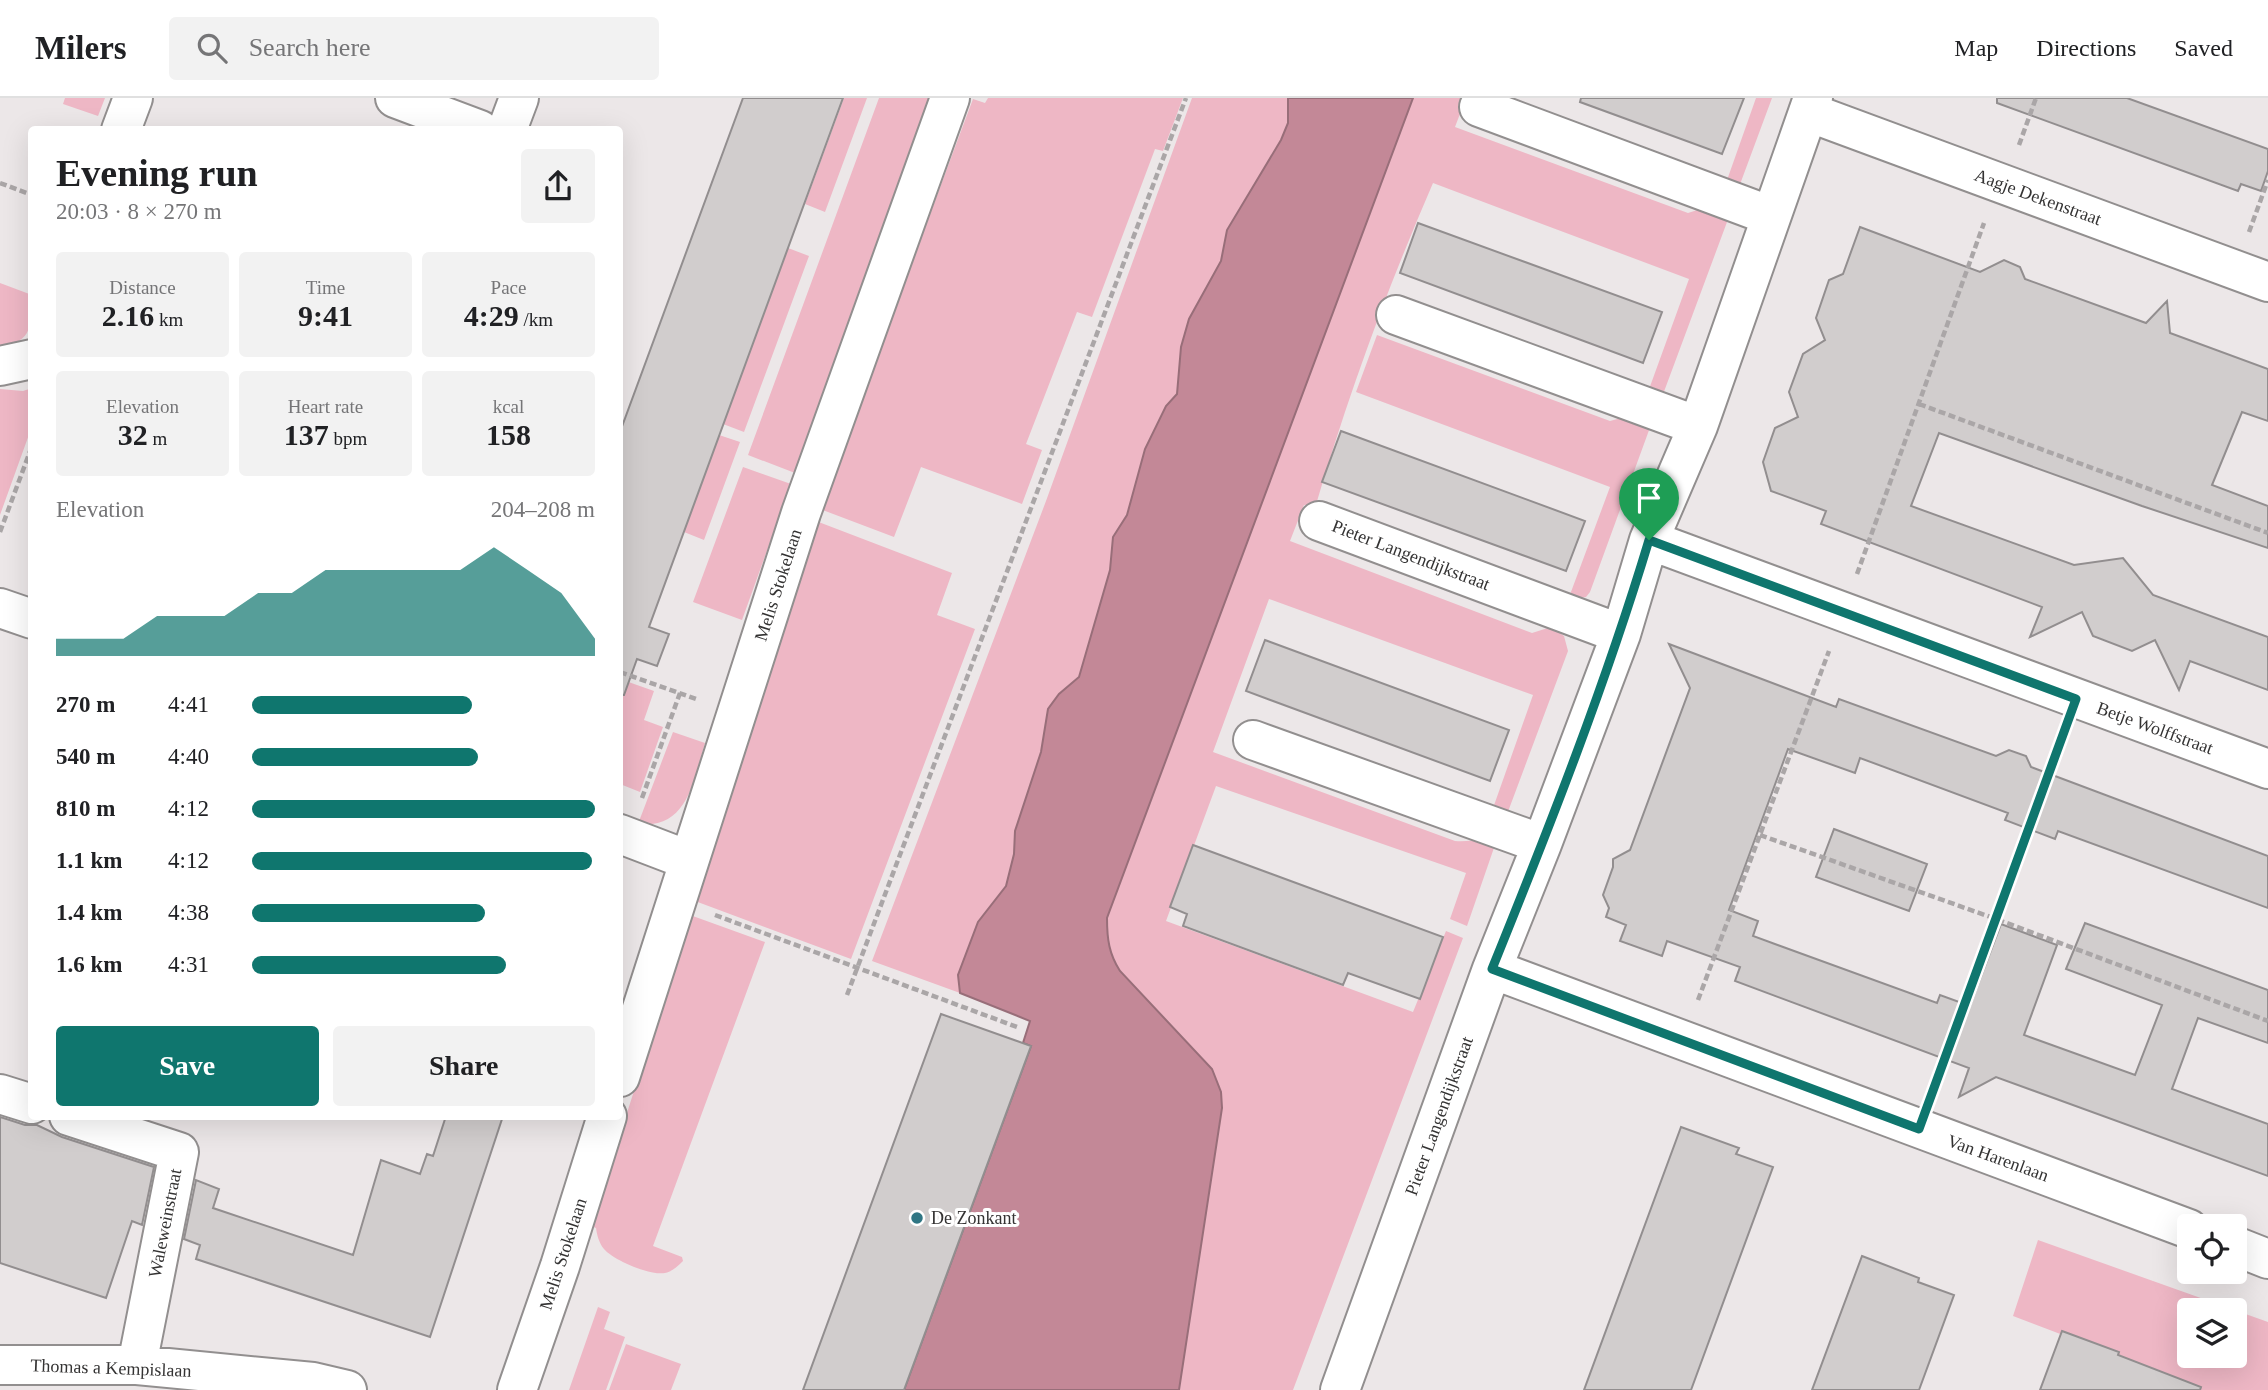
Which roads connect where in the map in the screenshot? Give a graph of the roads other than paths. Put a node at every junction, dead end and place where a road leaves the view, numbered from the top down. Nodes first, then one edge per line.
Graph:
1 (133, 98) edge
2 (395, 98) edge
3 (519, 98) edge
4 (950, 98) edge
5 (1811, 105) edge
6 (1479, 107) dead end
7 (122, 126) edge
8 (469, 126) edge
9 (508, 126) edge
10 (1771, 216) junction
11 (2252, 276) edge
12 (1396, 315) dead end
13 (28, 360) edge
14 (0, 366) edge
15 (1698, 426) junction
16 (1319, 521) dead end
17 (1649, 540) junction
18 (0, 608) edge
19 (28, 618) edge
20 (1621, 634) junction
21 (1252, 740) dead end
22 (2268, 769) edge
23 (623, 835) edge
24 (1542, 844) junction
25 (688, 860) junction
26 (1492, 969) junction
27 (623, 1067) edge
28 (0, 1094) edge
29 (28, 1103) edge
30 (81, 1120) edge
31 (606, 1120) edge
32 (2177, 1225) edge
33 (2247, 1251) edge
34 (2268, 1259) edge
35 (0, 1365) edge
36 (136, 1365) junction
37 (347, 1390) edge
38 (517, 1390) edge
39 (1340, 1390) edge

1 - 7 street
2 - 8 street
3 - 9 street
4 - 25 street, Melis Stokelaan
5 - 10 street, Pieter Langendijkstraat
5 - 11 street, Aagje Dekenstraat
6 - 10 street
10 - 15 street, Pieter Langendijkstraat
12 - 15 street
13 - 14 street
15 - 17 street, Pieter Langendijkstraat
16 - 20 street, Pieter Langendijkstraat
17 - 20 street, Pieter Langendijkstraat
17 - 22 street, Betje Wolffstraat
18 - 19 street
20 - 24 street, Pieter Langendijkstraat
21 - 24 street
23 - 25 street
24 - 26 street, Pieter Langendijkstraat
25 - 27 street, Melis Stokelaan
26 - 32 street, Van Harenlaan
26 - 39 street, Pieter Langendijkstraat
28 - 29 street
30 - 36 street, Waleweinstraat
31 - 38 street, Melis Stokelaan
33 - 34 street
35 - 36 street, Thomas a Kempislaan
36 - 37 street, Thomas a Kempislaan

